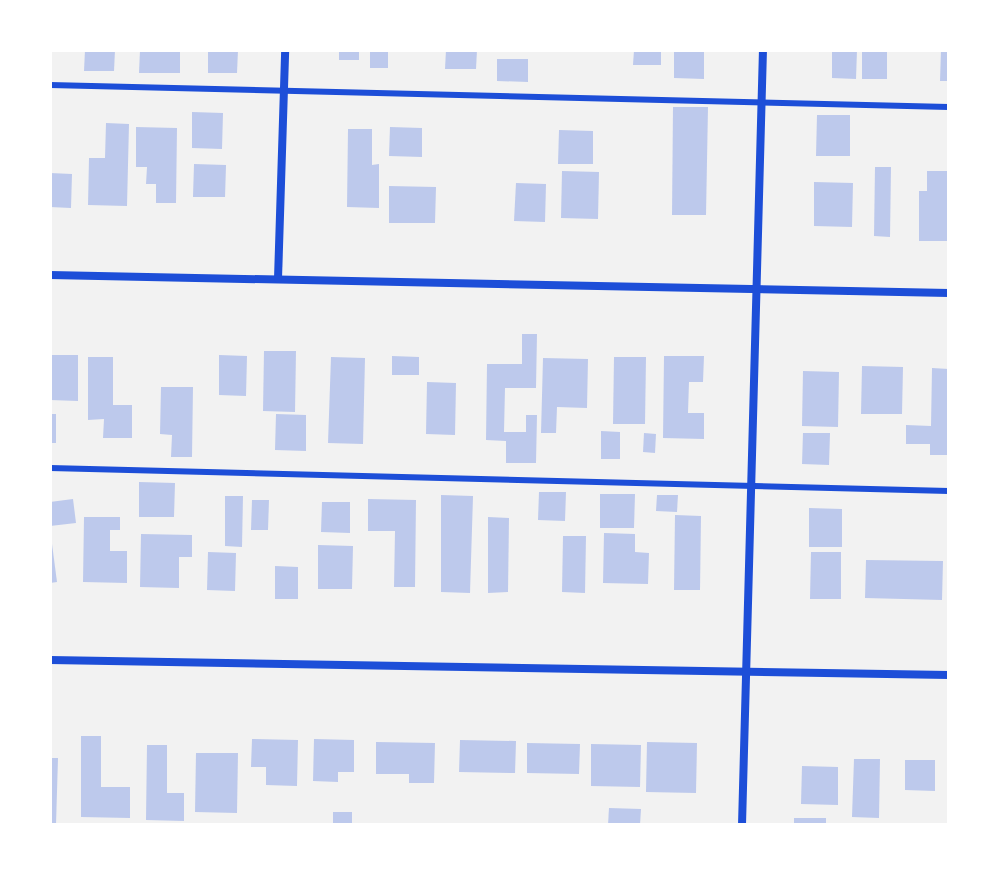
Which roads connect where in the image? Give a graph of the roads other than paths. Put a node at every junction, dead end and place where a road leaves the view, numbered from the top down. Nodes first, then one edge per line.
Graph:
1 (285, 50) edge
2 (763, 50) edge
3 (50, 85) edge
4 (283, 90) junction
5 (762, 103) junction
6 (949, 107) edge
7 (50, 275) edge
8 (278, 279) junction
9 (760, 290) junction
10 (949, 293) edge
11 (50, 468) edge
12 (753, 486) junction
13 (949, 491) edge
14 (50, 660) edge
15 (746, 672) junction
16 (949, 675) edge
17 (742, 825) edge

1 - 4 street
2 - 5 street
3 - 4 lane
4 - 5 lane
4 - 8 street
5 - 6 lane
5 - 9 street
7 - 8 street
8 - 9 street
9 - 10 street
9 - 12 street
11 - 12 lane
12 - 13 lane
12 - 15 street
14 - 15 street
15 - 16 street
15 - 17 street

